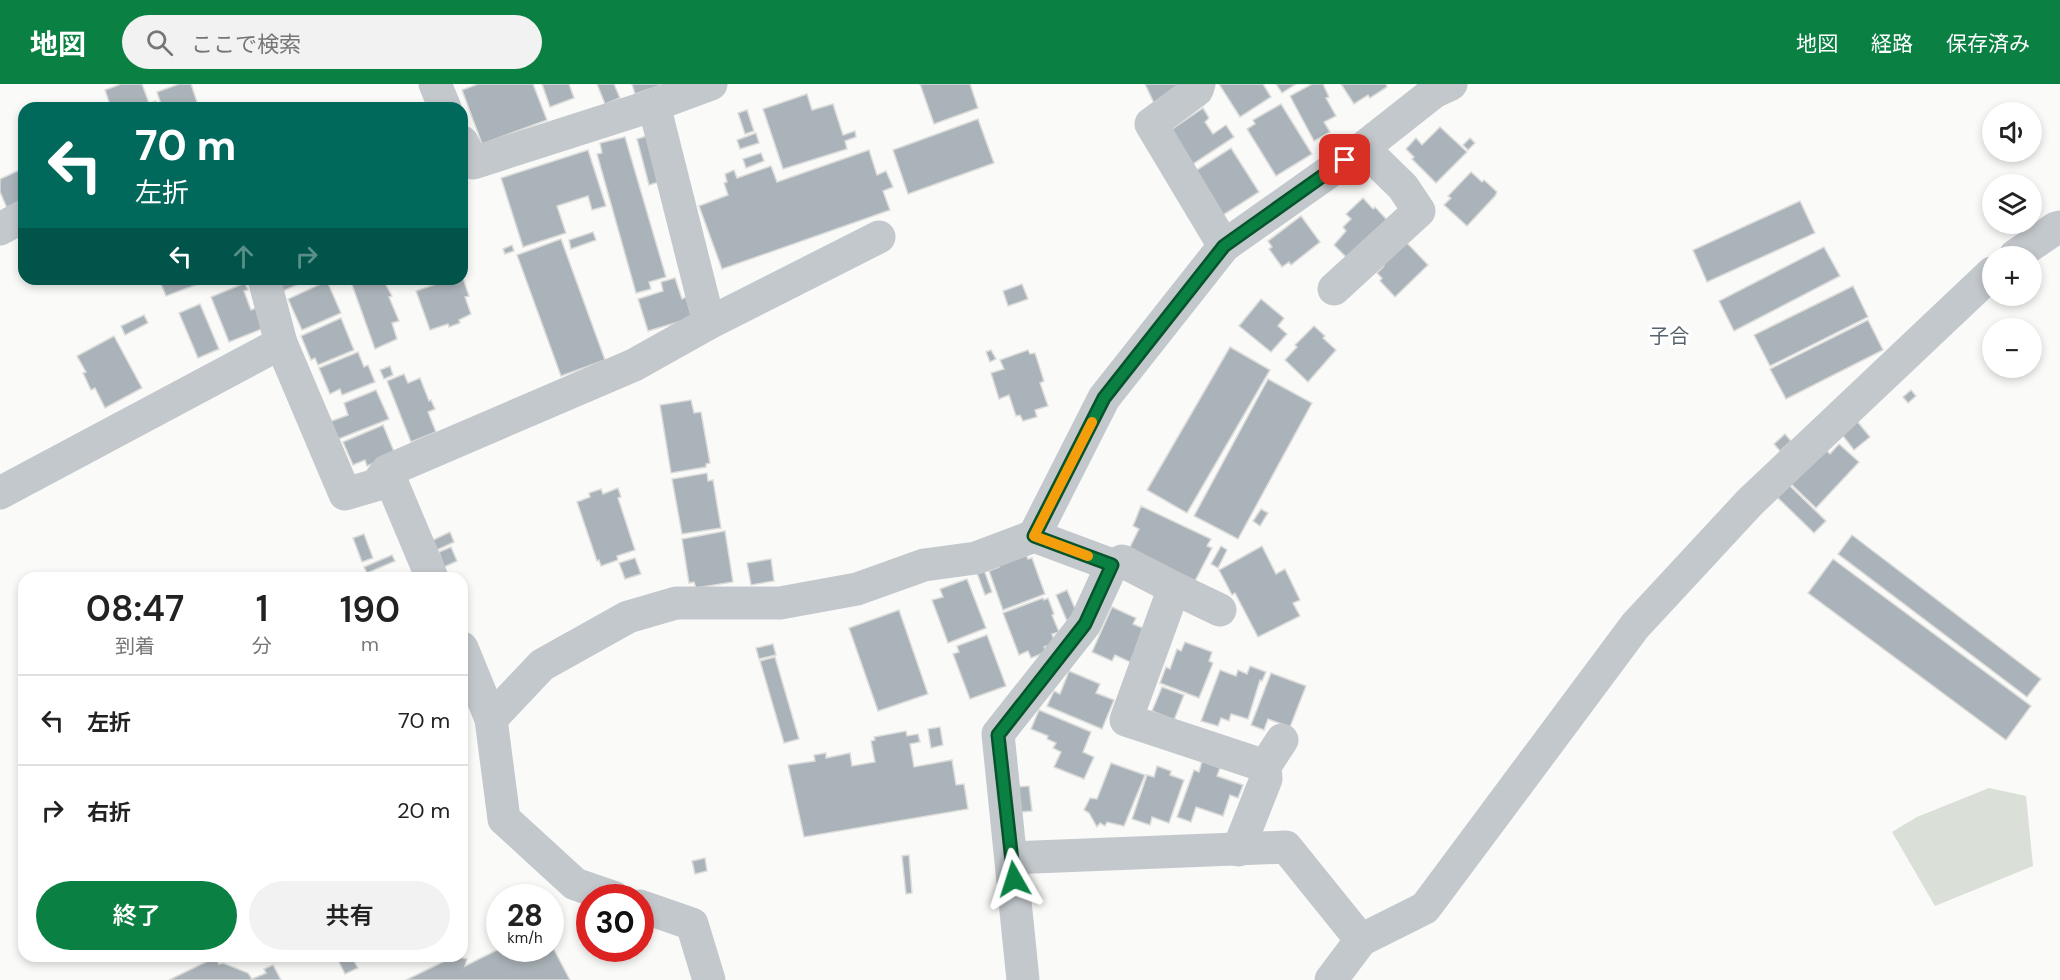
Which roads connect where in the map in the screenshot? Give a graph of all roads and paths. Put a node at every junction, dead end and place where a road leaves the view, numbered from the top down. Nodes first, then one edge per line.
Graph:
1 (711, 84) edge
2 (1199, 84) edge
3 (1451, 84) edge
4 (654, 105) junction
5 (1363, 148) junction
6 (468, 153) edge
7 (18, 219) edge
8 (2060, 227) edge
9 (0, 229) edge
10 (879, 237) dead end
11 (1224, 246) junction
12 (2030, 246) edge
13 (1982, 282) edge
14 (1353, 283) dead end
15 (266, 285) edge
16 (709, 323) junction
17 (281, 343) junction
18 (387, 471) junction
19 (0, 493) edge
20 (1034, 536) junction
21 (1112, 565) junction
22 (429, 572) edge
23 (1174, 588) junction
24 (1220, 610) dead end
25 (468, 662) edge
26 (492, 718) junction
27 (1238, 850) junction
28 (1012, 858) junction
29 (576, 884) edge
30 (654, 911) edge
31 (1361, 940) junction
32 (709, 980) edge
33 (1023, 980) edge
34 (1331, 980) edge

1 - 4 street
2 - 11 street
3 - 5 street
4 - 6 street
4 - 16 street
5 - 11 street
5 - 14 street
7 - 9 street
8 - 12 street
10 - 16 street
11 - 20 street
13 - 31 street
15 - 17 street
16 - 18 street
17 - 18 street
17 - 19 street
18 - 22 street
20 - 21 street
20 - 26 street
21 - 23 street
21 - 28 street
23 - 24 street
23 - 27 street
25 - 26 street
26 - 29 street
27 - 28 street
27 - 31 street
28 - 33 street
30 - 32 street
31 - 34 street

